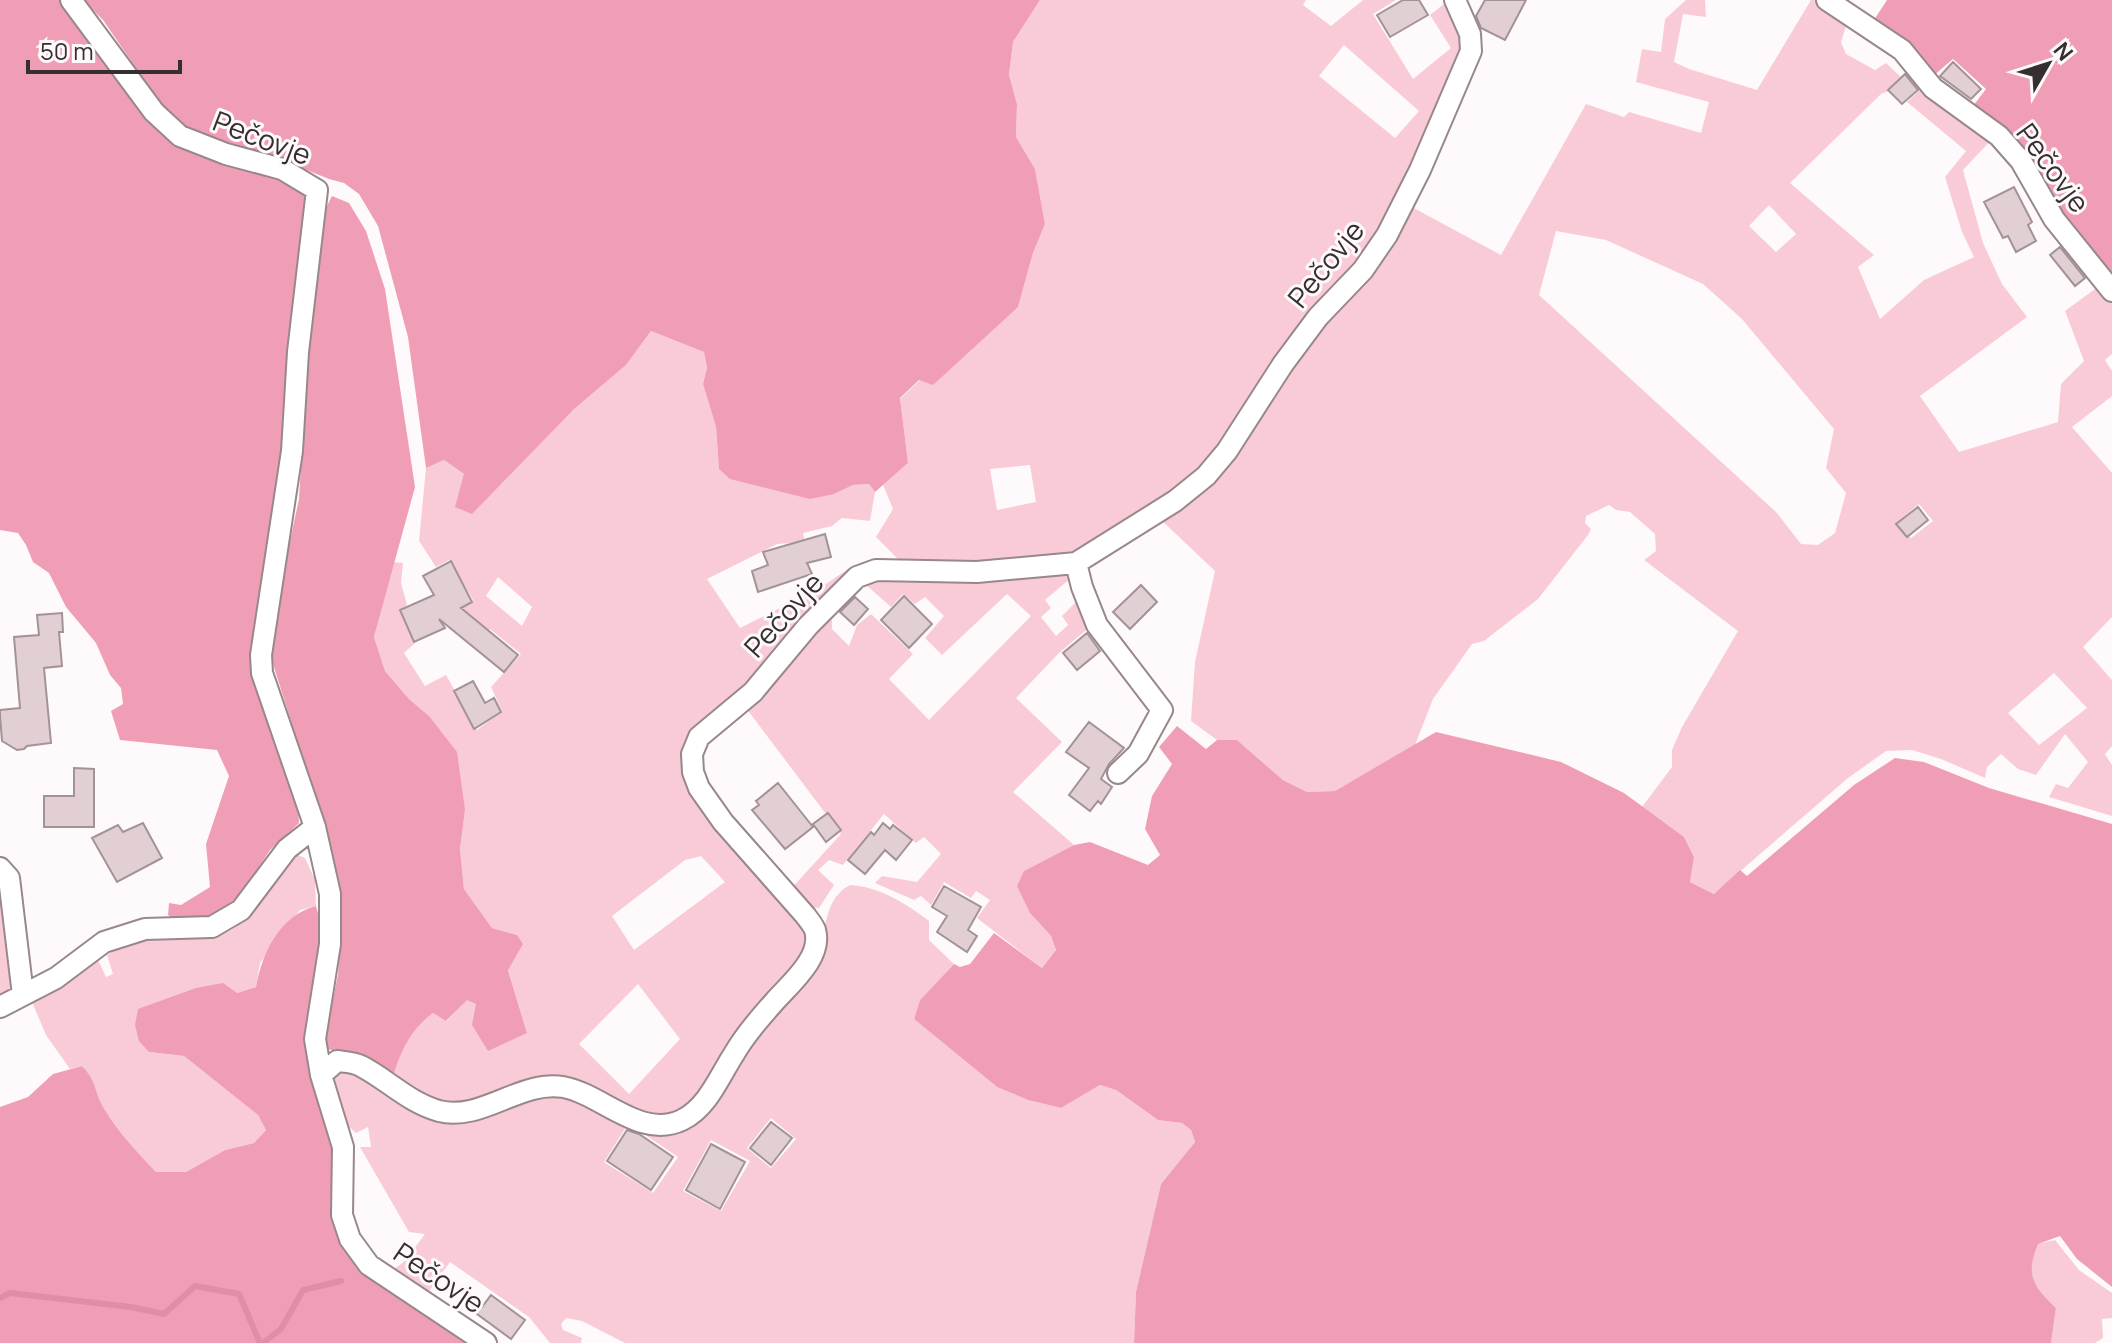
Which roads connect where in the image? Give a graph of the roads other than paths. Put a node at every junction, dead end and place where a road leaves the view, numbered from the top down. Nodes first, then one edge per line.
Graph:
1 (71, 0) edge
2 (1455, 0) edge
3 (1827, 0) edge
4 (2112, 291) edge
5 (1076, 563) junction
6 (1118, 773) dead end
7 (315, 827) junction
8 (0, 868) edge
9 (23, 995) junction
10 (0, 1007) edge
11 (321, 1075) junction
12 (486, 1343) edge

1 - 7 street, Pečovje
2 - 5 street, Pečovje
3 - 4 street, Pečovje
5 - 6 street
5 - 11 street, Pečovje
7 - 9 street
7 - 11 street, Pečovje
8 - 9 street
9 - 10 street
11 - 12 street, Pečovje

